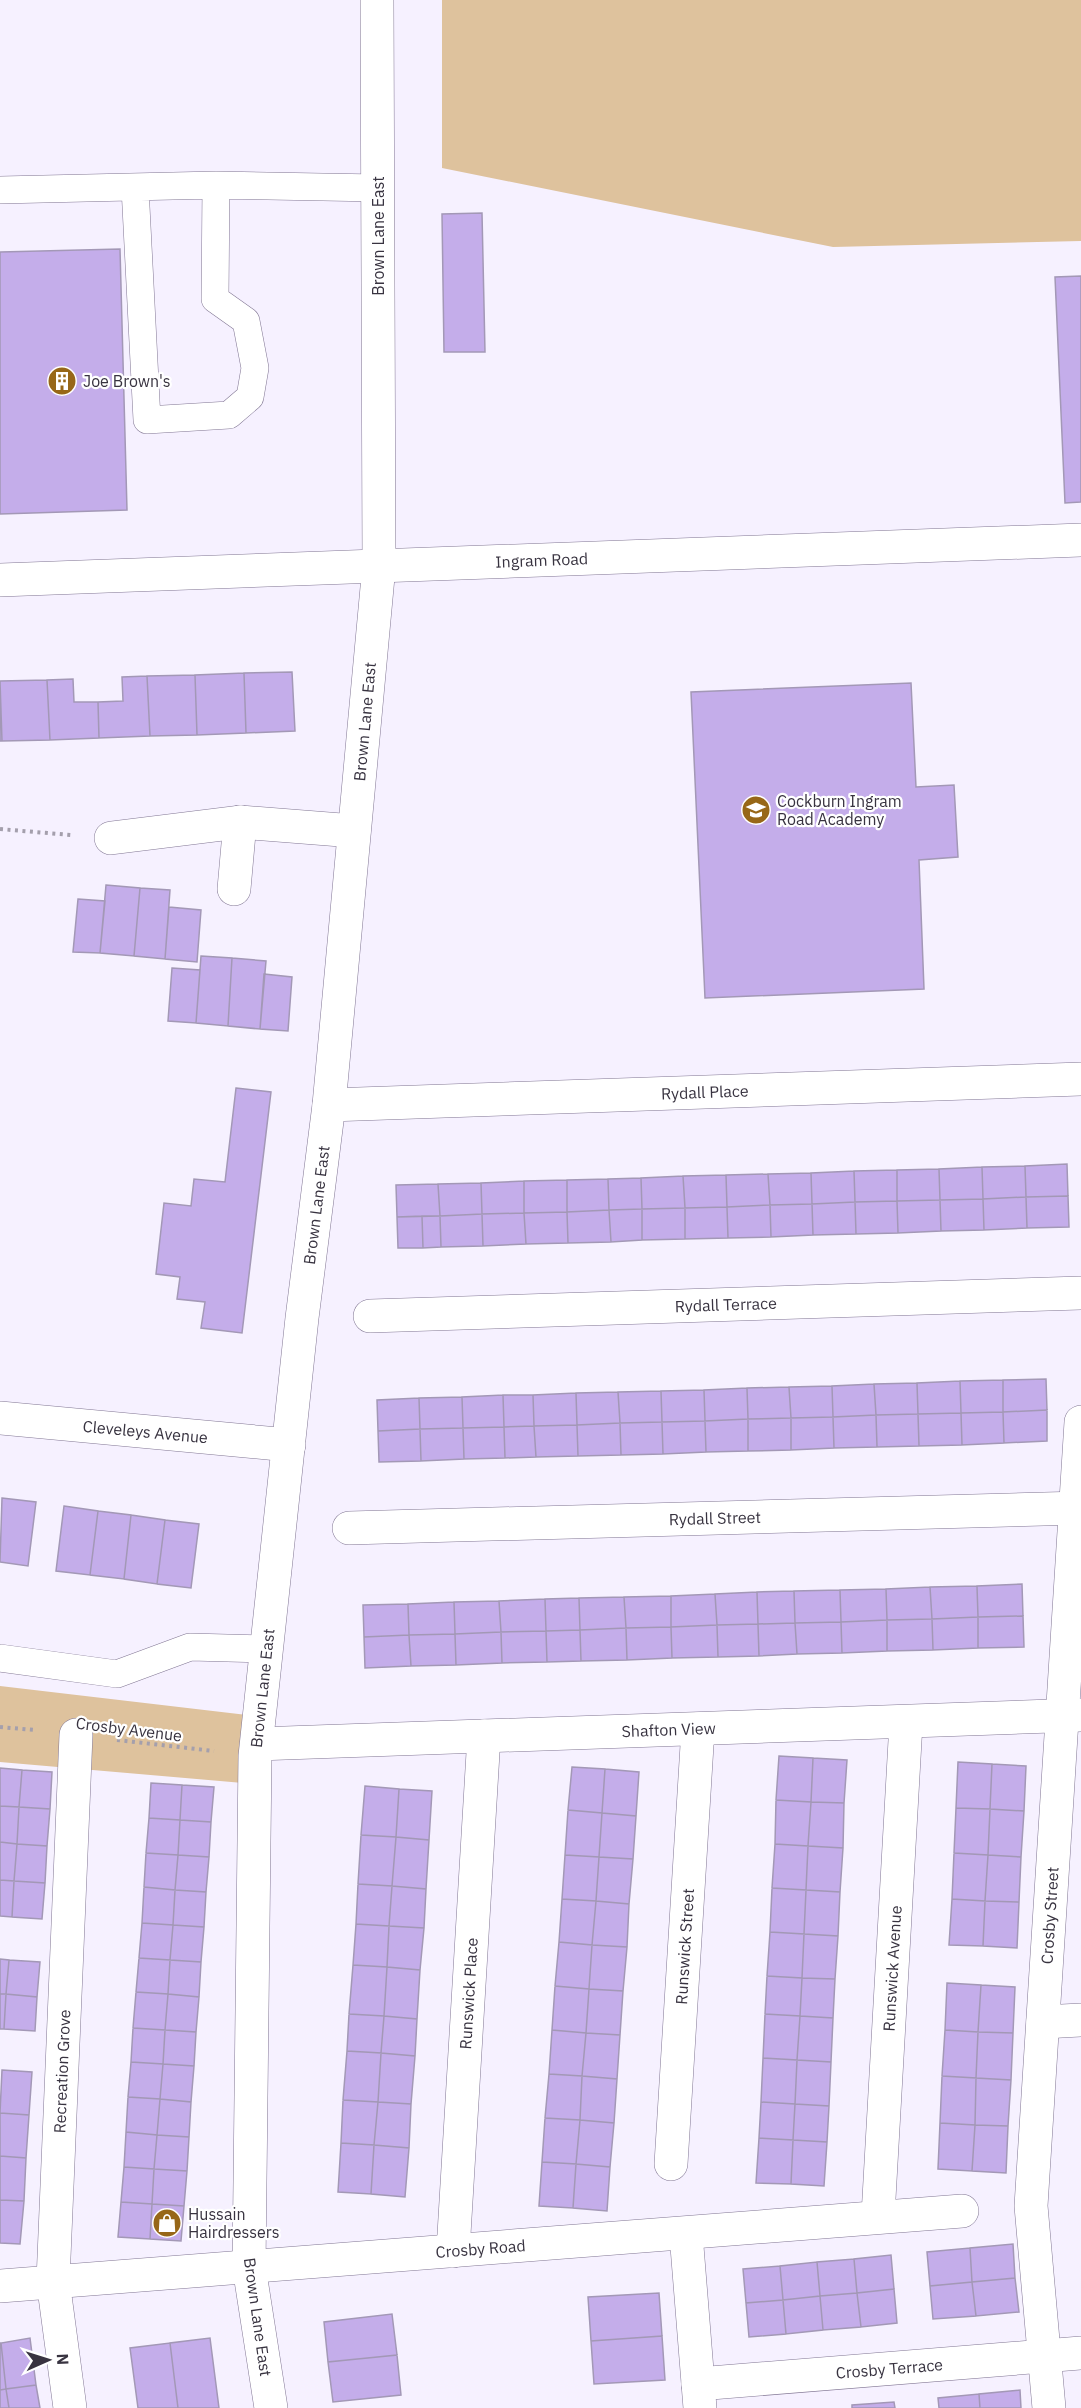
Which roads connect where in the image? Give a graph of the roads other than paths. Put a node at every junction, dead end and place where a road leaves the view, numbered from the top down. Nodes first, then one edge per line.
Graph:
1 (377, 0) edge
2 (216, 185) junction
3 (135, 187) junction
4 (378, 188) junction
5 (0, 190) edge
6 (1081, 540) edge
7 (379, 566) junction
8 (0, 580) edge
9 (240, 822) junction
10 (354, 831) junction
11 (111, 838) road end
12 (234, 889) dead end
13 (1081, 1078) edge
14 (329, 1105) junction
15 (1081, 1293) edge
16 (370, 1316) dead end
17 (0, 1418) edge
18 (1081, 1422) edge
19 (289, 1445) junction
20 (1078, 1508) edge
21 (349, 1528) dead end
22 (266, 1649) junction
23 (0, 1658) edge
24 (1071, 1716) edge
25 (906, 1723) junction
26 (698, 1729) junction
27 (76, 1735) road end
28 (484, 1736) junction
29 (256, 1750) junction
30 (1067, 1869) edge
31 (1081, 2020) edge
32 (1043, 2022) junction
33 (671, 2164) dead end
34 (962, 2211) dead end
35 (878, 2216) junction
36 (686, 2234) junction
37 (453, 2251) junction
38 (249, 2267) junction
39 (53, 2281) junction
40 (0, 2286) edge
41 (1081, 2353) edge
42 (1044, 2356) junction
43 (699, 2396) edge
44 (70, 2408) edge
45 (271, 2408) edge
46 (1048, 2408) edge

1 - 4 street, Brown Lane East
2 - 3 lane
2 - 3 lane
2 - 4 lane
3 - 5 lane
4 - 7 street, Brown Lane East
6 - 7 street, Ingram Road
7 - 8 street, Ingram Road
7 - 10 street, Brown Lane East
9 - 10 street
9 - 11 street
9 - 12 street
10 - 14 street, Brown Lane East
13 - 14 street, Rydall Place
14 - 19 street, Brown Lane East
15 - 16 street, Rydall Terrace
17 - 19 street, Cleveleys Avenue
18 - 20 street, Crosby Street
19 - 22 street, Brown Lane East
20 - 21 street, Rydall Street
20 - 24 street, Crosby Street
22 - 23 lane
22 - 29 street, Brown Lane East
24 - 25 street, Shafton View
24 - 30 street, Crosby Street
25 - 26 street, Shafton View
25 - 35 street, Runswick Avenue
26 - 28 street, Shafton View
26 - 33 street, Runswick Street
27 - 39 street, Recreation Grove
28 - 29 street, Shafton View
28 - 37 street, Runswick Place
29 - 38 street, Brown Lane East
30 - 32 street, Crosby Street
31 - 32 street
32 - 42 street, Crosby Street
34 - 35 street, Crosby Road
35 - 36 street, Crosby Road
36 - 37 street, Crosby Road
36 - 43 street
37 - 38 street, Crosby Road
38 - 39 street, Crosby Road
38 - 45 street, Brown Lane East
39 - 40 street, Crosby Road
39 - 44 street, Recreation Grove
41 - 42 street, Crosby Terrace
42 - 43 street, Crosby Terrace
42 - 46 street, Crosby Street

